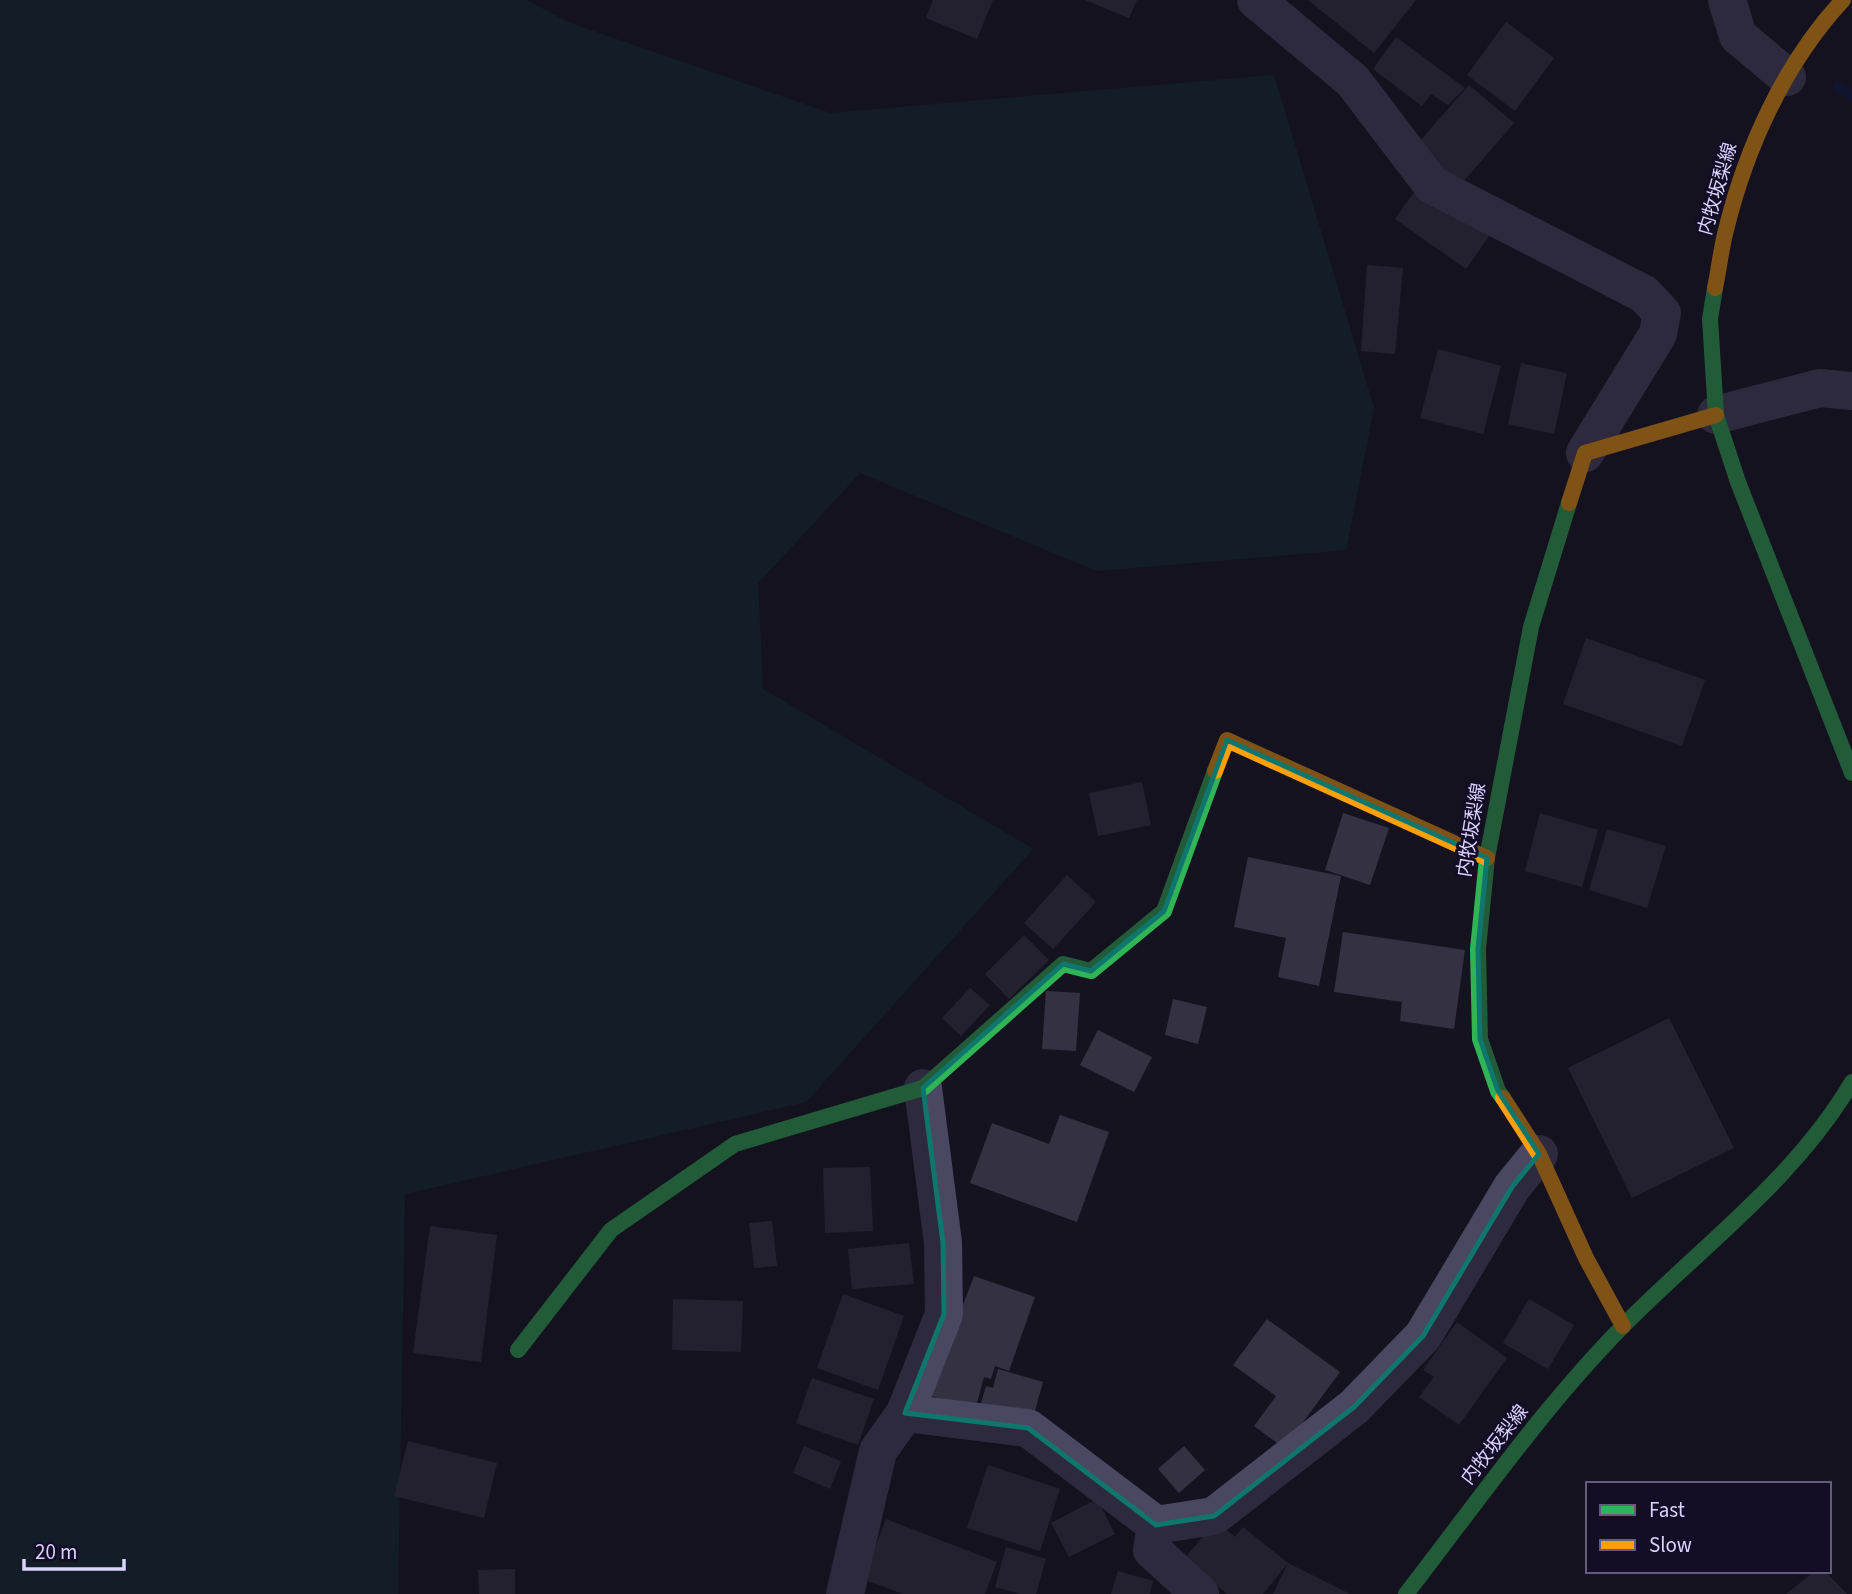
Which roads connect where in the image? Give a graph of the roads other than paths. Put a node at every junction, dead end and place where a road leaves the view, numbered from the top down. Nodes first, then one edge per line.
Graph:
1 (1256, 0) edge
2 (1727, 0) edge
3 (1843, 0) edge
4 (1787, 77) junction
5 (1852, 391) edge
6 (1716, 415) junction
7 (1585, 453) junction
8 (1852, 773) edge
9 (1487, 858) junction
10 (1852, 1082) edge
11 (923, 1088) junction
12 (1539, 1154) junction
13 (1623, 1326) junction
14 (518, 1350) dead end
15 (905, 1413) junction
16 (1156, 1525) junction
17 (845, 1594) edge
18 (1200, 1594) edge
19 (1406, 1594) edge

1 - 7 street
2 - 4 street
3 - 4 main road, 内牧坂梨線
4 - 6 main road, 内牧坂梨線
5 - 6 street
6 - 7 main road
6 - 8 main road, 内牧坂梨線
7 - 9 main road, 内牧坂梨線
9 - 11 main road
9 - 12 main road, 内牧坂梨線
10 - 13 main road, 内牧坂梨線
11 - 14 main road
11 - 15 street
12 - 13 main road, 内牧坂梨線
12 - 16 street
13 - 19 main road, 内牧坂梨線
15 - 16 street
15 - 17 street
16 - 18 street

